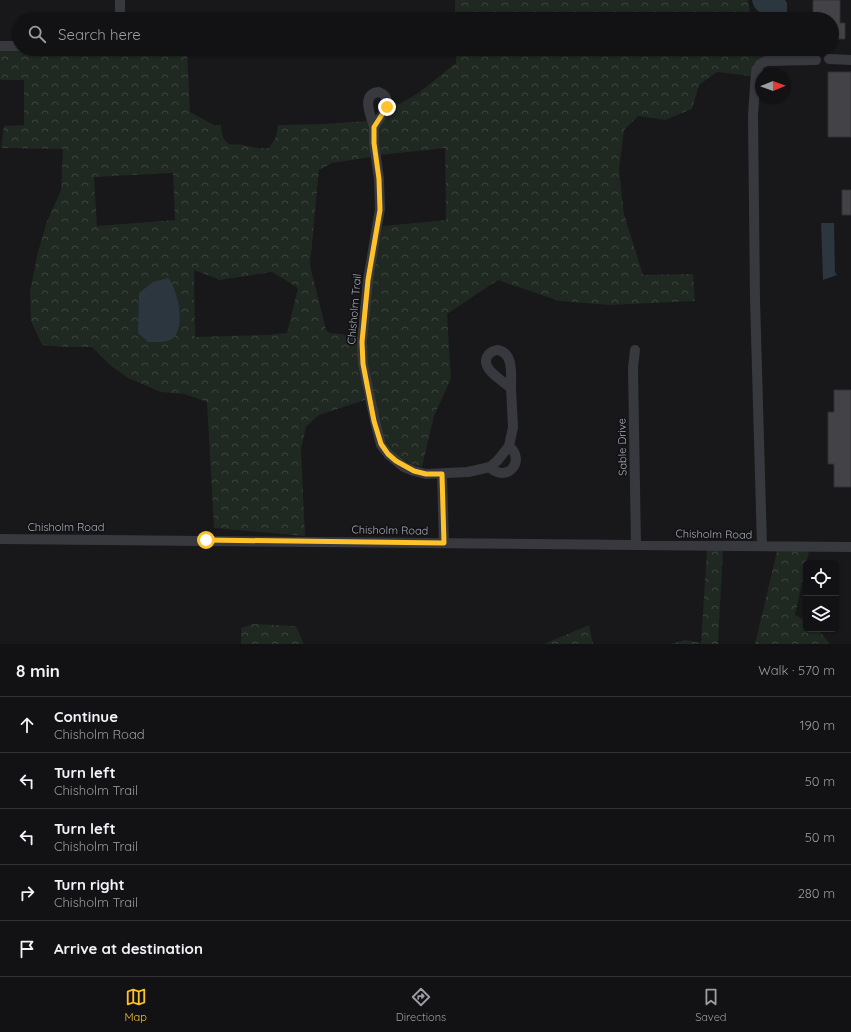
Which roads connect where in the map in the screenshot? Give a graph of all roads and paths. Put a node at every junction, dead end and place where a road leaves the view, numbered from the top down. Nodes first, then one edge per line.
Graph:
1 (120, 0) edge
2 (120, 12) edge
3 (0, 46) edge
4 (12, 46) edge
5 (829, 59) dead end
6 (816, 60) dead end
7 (851, 60) edge
8 (374, 127) dead end
9 (635, 350) dead end
10 (511, 388) dead end
11 (509, 446) junction
12 (490, 467) junction
13 (442, 474) junction
14 (0, 539) edge
15 (444, 543) junction
16 (636, 545) junction
17 (762, 546) junction
18 (851, 547) edge

1 - 2 street
3 - 4 street
5 - 7 street
6 - 17 street
8 - 13 street, Chisholm Trail
9 - 16 street, Sable Drive
10 - 11 street, Chisholm Trail
11 - 12 street
11 - 12 street, Chisholm Trail
12 - 13 street, Chisholm Trail
13 - 15 street
14 - 15 street, Chisholm Road
15 - 16 street, Chisholm Road
16 - 17 street, Chisholm Road
17 - 18 street, Chisholm Road

